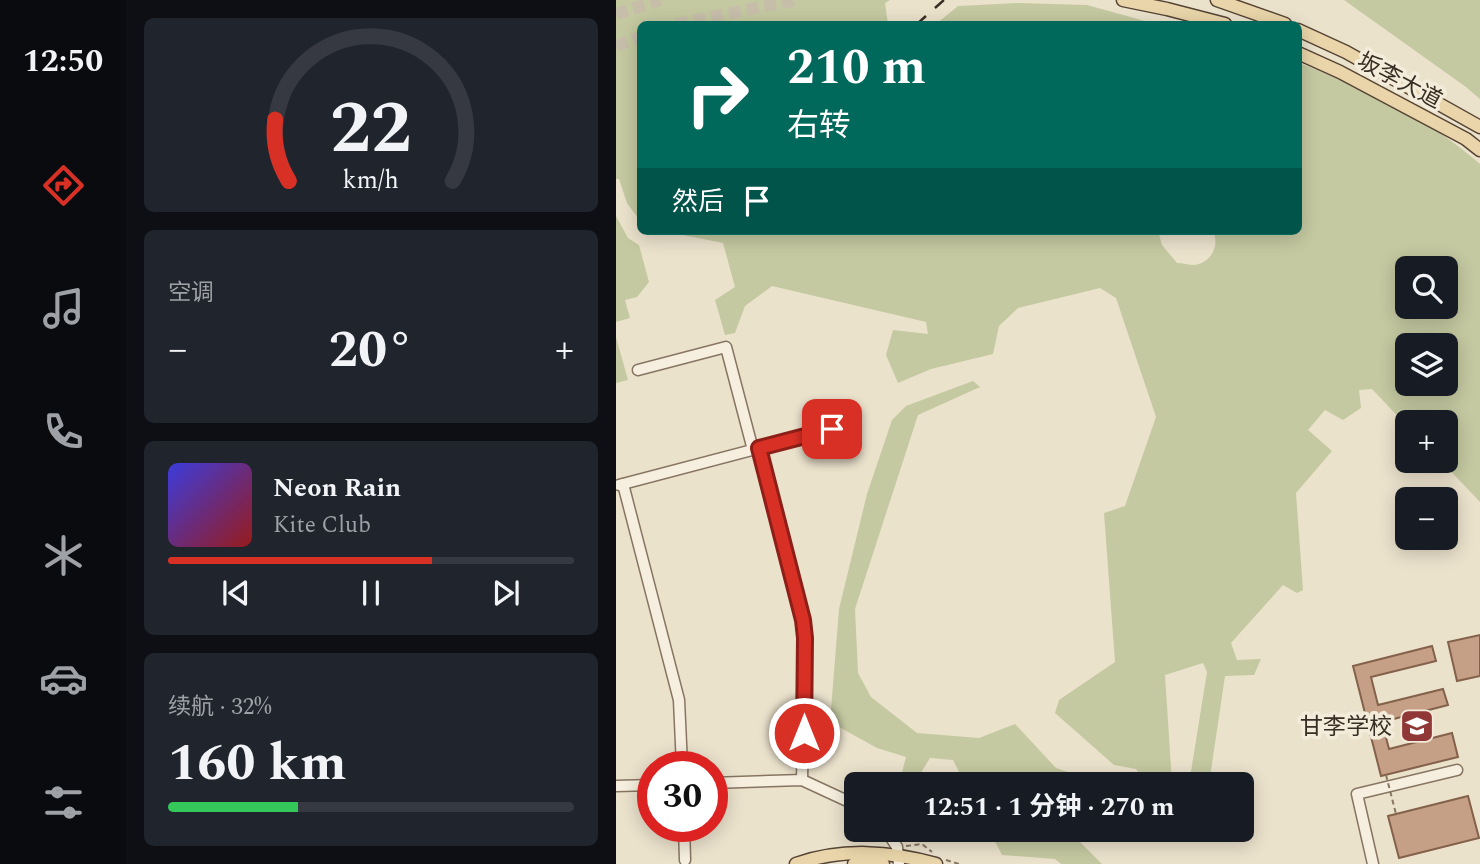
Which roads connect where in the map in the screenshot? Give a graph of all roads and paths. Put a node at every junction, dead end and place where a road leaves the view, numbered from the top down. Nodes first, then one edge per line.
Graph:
1 (1123, 0) edge
2 (1217, 0) edge
3 (1213, 21) edge
4 (1276, 21) edge
5 (1302, 32) edge
6 (1302, 54) edge
7 (1480, 127) edge
8 (1480, 150) edge
9 (638, 370) dead end
10 (832, 429) dead end
11 (756, 449) junction
12 (620, 484) edge
13 (681, 751) edge
14 (1457, 770) dead end
15 (1385, 775) dead end
16 (802, 780) junction
17 (728, 782) edge
18 (637, 785) edge
19 (616, 786) edge
20 (844, 799) edge
21 (1396, 814) dead end
22 (684, 842) edge
23 (894, 842) edge
24 (685, 860) dead end
25 (899, 860) edge
26 (796, 864) edge
27 (854, 864) edge
28 (883, 864) edge
29 (936, 864) edge
30 (1373, 864) edge

1 - 3 main road
2 - 4 main road
5 - 7 main road, 坂李大道
6 - 8 main road, 坂李大道
9 - 11 street
10 - 11 street
11 - 12 street
11 - 16 street
12 - 13 street
14 - 30 street
15 - 21 path, bridge
16 - 17 street
16 - 20 street
18 - 19 street
22 - 24 street
23 - 25 street
25 - 26 main road
25 - 29 main road
27 - 28 main road

